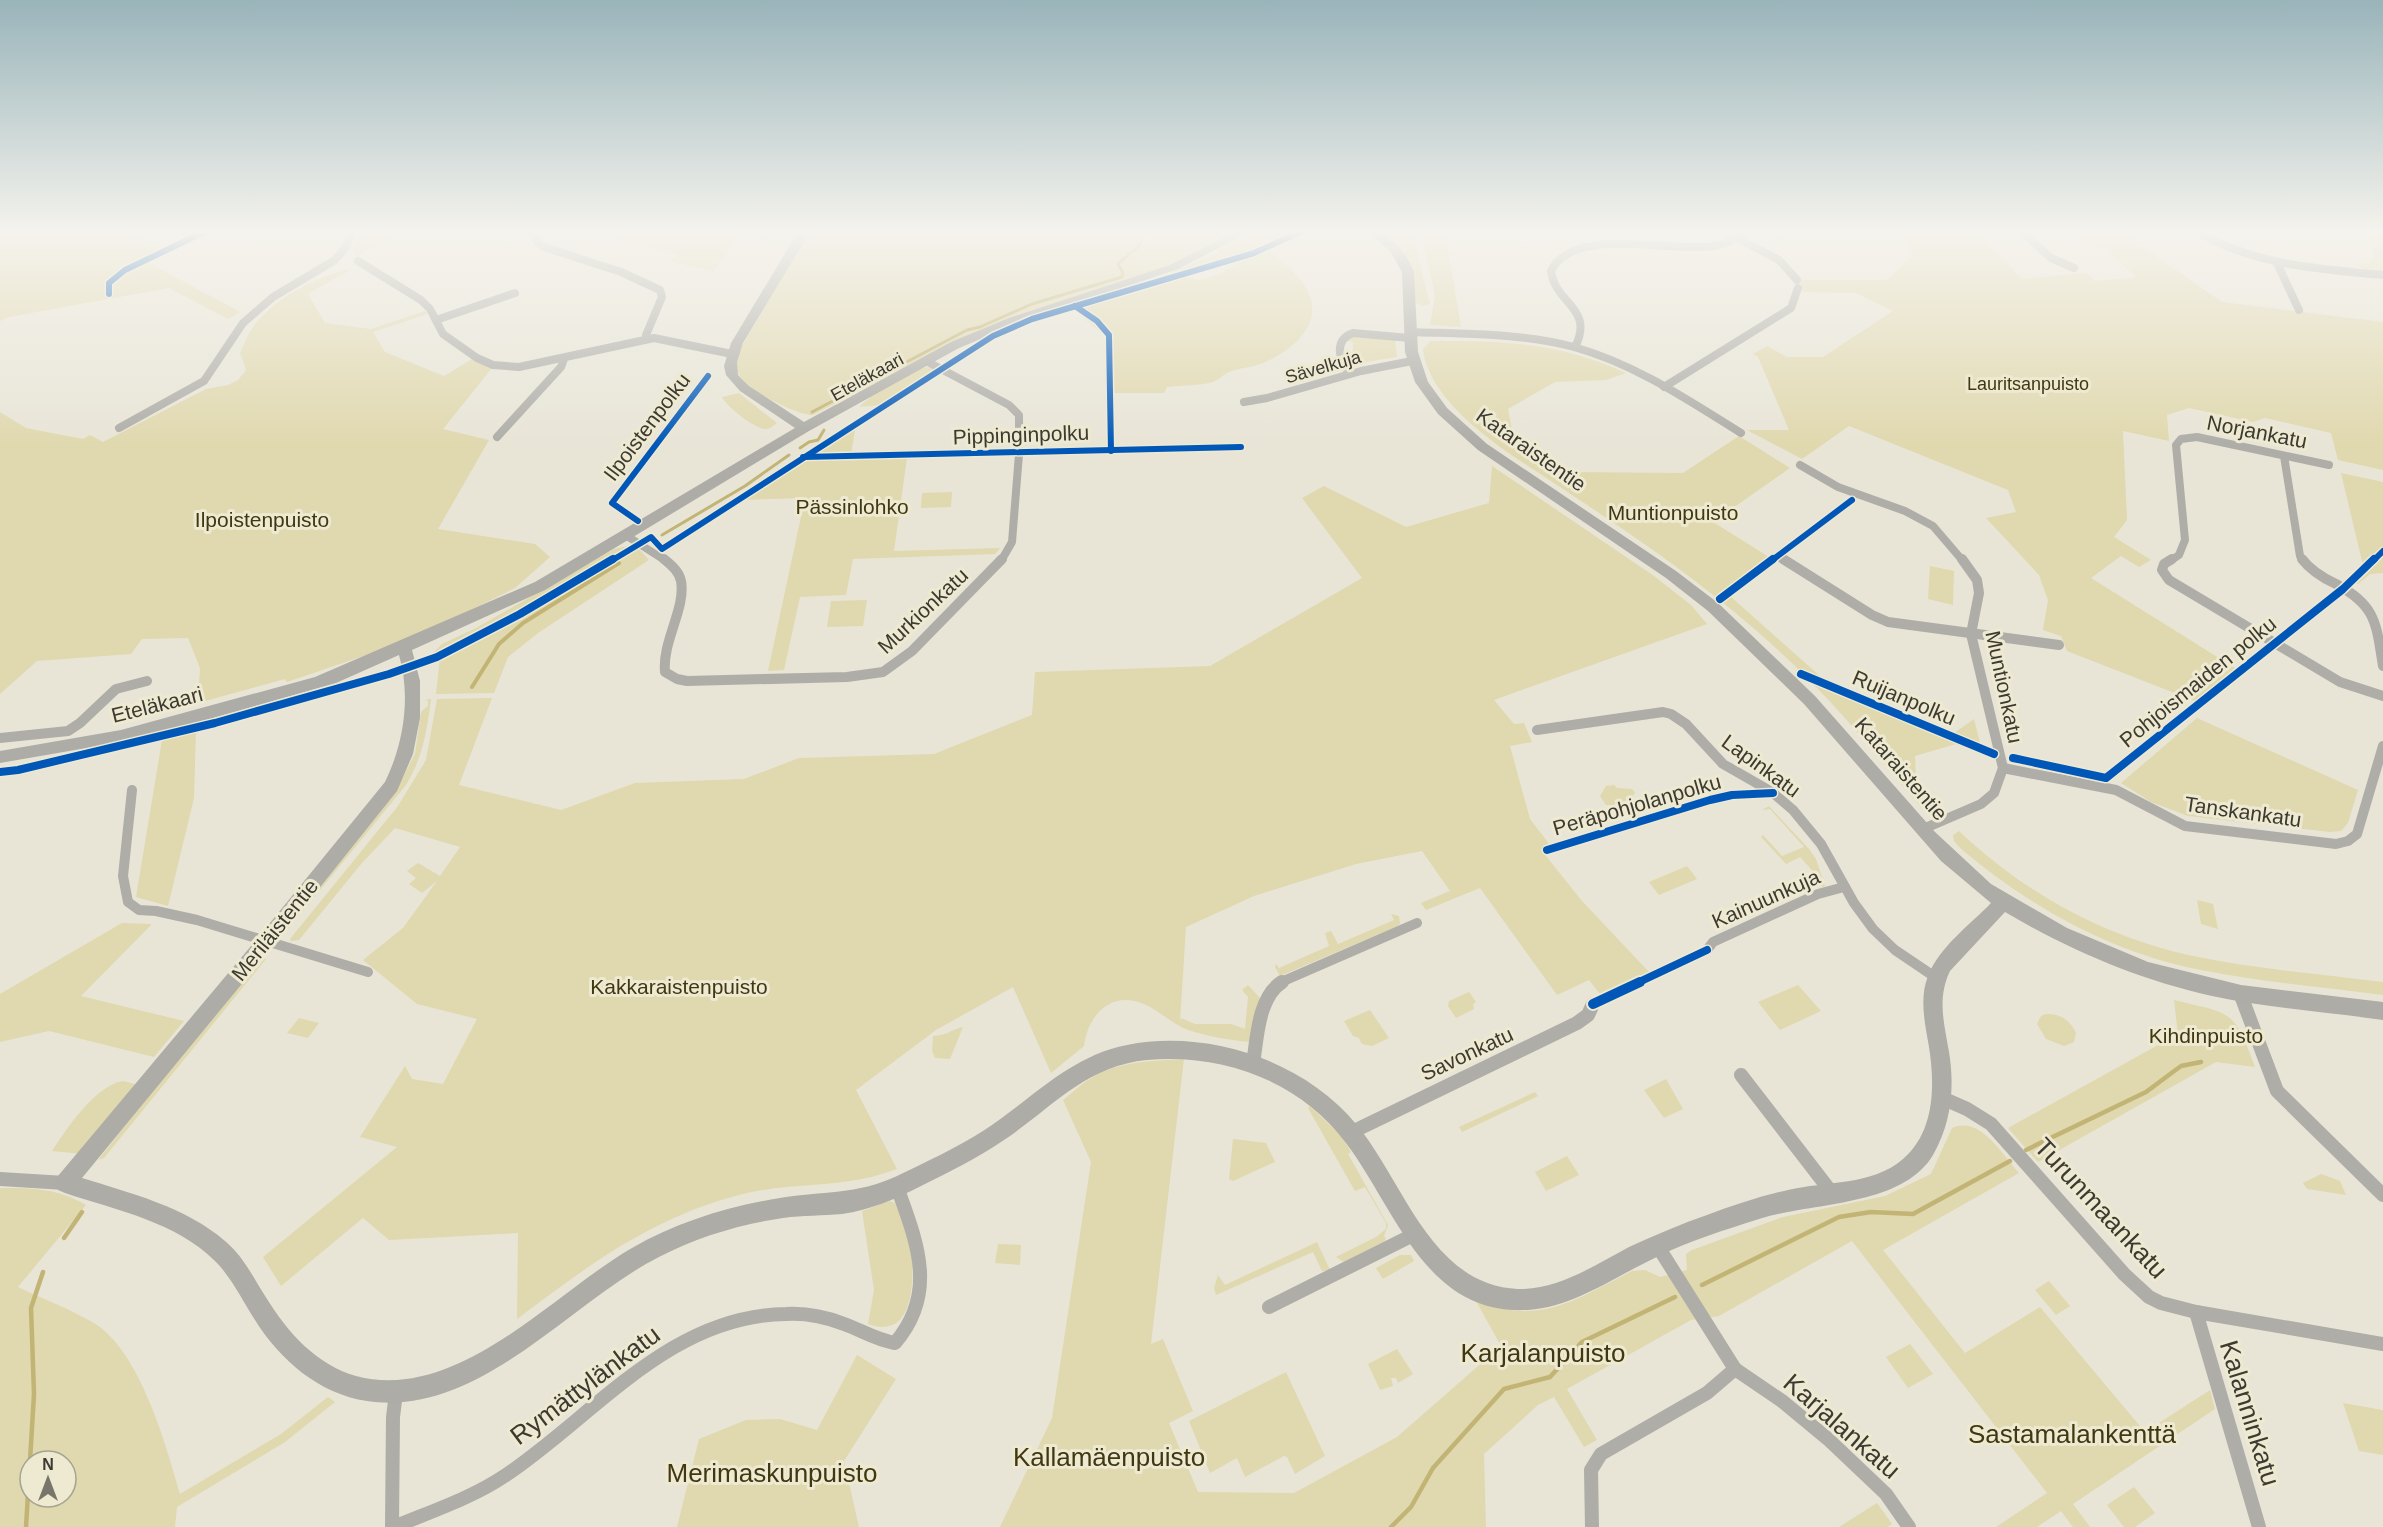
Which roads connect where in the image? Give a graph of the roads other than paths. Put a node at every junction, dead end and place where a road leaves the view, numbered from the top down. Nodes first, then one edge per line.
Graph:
1 (266, 303) edge
2 (423, 303) edge
3 (485, 303) edge
4 (659, 303) edge
5 (762, 303) edge
6 (1066, 303) edge
7 (1409, 303) edge
8 (1570, 303) edge
9 (1794, 303) edge
10 (2296, 303) edge
11 (2299, 310) dead end
12 (436, 320) junction
13 (1410, 335) junction
14 (648, 339) junction
15 (1575, 347) junction
16 (732, 354) junction
17 (564, 359) junction
18 (926, 361) junction
19 (1412, 361) junction
20 (1350, 374) junction
21 (1664, 387) junction
22 (1244, 402) dead end
23 (119, 428) dead end
24 (804, 428) junction
25 (1741, 433) dead end
26 (497, 437) dead end
27 (2284, 456) junction
28 (1800, 465) dead end
29 (2329, 465) dead end
30 (627, 536) junction
31 (1778, 556) dead end
32 (1971, 633) junction
33 (2060, 645) dead end
34 (406, 652) junction
35 (2383, 666) edge
36 (147, 681) dead end
37 (2383, 696) edge
38 (1538, 730) dead end
39 (0, 738) edge
40 (2383, 746) edge
41 (0, 757) edge
42 (2003, 768) junction
43 (132, 790) dead end
44 (1923, 829) junction
45 (1844, 888) junction
46 (2003, 903) junction
47 (1417, 923) dead end
48 (267, 940) junction
49 (1707, 950) dead end
50 (368, 972) dead end
51 (1935, 976) junction
52 (2240, 993) junction
53 (1593, 1004) dead end
54 (2383, 1011) edge
55 (1253, 1064) junction
56 (1741, 1075) dead end
57 (1942, 1098) junction
58 (1352, 1132) junction
59 (0, 1179) edge
60 (65, 1183) junction
61 (897, 1187) junction
62 (1832, 1193) junction
63 (2383, 1195) edge
64 (1414, 1234) junction
65 (1657, 1245) junction
66 (1269, 1307) dead end
67 (2196, 1312) junction
68 (2383, 1344) edge
69 (1735, 1369) junction
70 (396, 1393) junction
71 (393, 1527) edge
72 (1592, 1527) edge
73 (1909, 1527) edge
74 (2259, 1527) edge

1 - 23 street
2 - 12 street
3 - 12 street
4 - 14 street
5 - 16 street
6 - 18 street, Eteläkaari
7 - 13 street, Kataraistentie
8 - 15 street
9 - 21 street
10 - 11 street
12 - 17 street
13 - 15 street
13 - 19 street, Kataraistentie
13 - 20 street
14 - 16 street
14 - 17 street
15 - 21 street
16 - 24 street
17 - 26 street
18 - 24 street, Eteläkaari
18 - 30 street, Murkionkatu
19 - 20 street, Sävelkuja
19 - 44 street, Kataraistentie
20 - 22 street, Sävelkuja
21 - 25 street
24 - 30 street, Eteläkaari
27 - 29 street, Norjankatu
27 - 35 street
27 - 37 street, Norjankatu
28 - 32 street, Muntionkatu
30 - 34 street, Eteläkaari
31 - 32 street
32 - 33 street
32 - 42 street, Muntionkatu
34 - 41 street, Eteläkaari
34 - 48 street, Meriläistentie
36 - 39 street
38 - 45 street, Lapinkatu
40 - 42 street, Tanskankatu
42 - 44 street, Muntionkatu
43 - 48 street
44 - 46 street, Kataraistentie
45 - 49 street, Kainuunkuja
45 - 51 street, Lapinkatu
46 - 51 street
46 - 52 street, Kataraistentie
47 - 55 street
48 - 50 street
48 - 60 street, Meriläistentie
51 - 57 street
52 - 54 street, Kataraistentie
52 - 63 street
53 - 58 street, Savonkatu
55 - 58 street
55 - 61 street
56 - 62 street
57 - 62 street
57 - 67 street, Turunmaankatu
58 - 64 street
59 - 60 street
60 - 70 street
61 - 70 street
61 - 71 street, Rymättylänkatu
62 - 65 street
64 - 65 street
64 - 66 street
65 - 69 street, Karjalankatu
67 - 68 street, Turunmaankatu
67 - 74 street, Kalanninkatu
69 - 72 street
69 - 73 street, Karjalankatu
70 - 71 street

